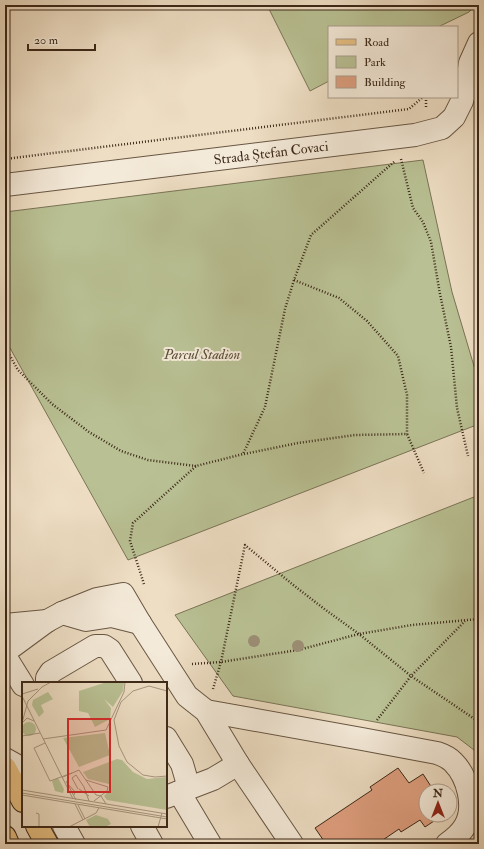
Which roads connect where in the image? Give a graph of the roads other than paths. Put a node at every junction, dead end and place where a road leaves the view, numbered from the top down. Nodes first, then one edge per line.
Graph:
1 (479, 43) edge
2 (5, 185) edge
3 (54, 617) junction
4 (140, 623) junction
5 (5, 625) edge
6 (5, 650) edge
7 (5, 656) edge
8 (47, 682) edge
9 (130, 682) edge
10 (22, 683) edge
11 (206, 711) junction
12 (167, 740) edge
13 (5, 759) edge
14 (238, 764) junction
15 (5, 768) edge
16 (22, 768) edge
17 (178, 792) edge
18 (22, 799) edge
19 (38, 827) edge
20 (65, 827) edge
21 (143, 827) edge
22 (5, 837) edge
23 (8, 844) edge
24 (47, 844) edge
25 (74, 844) edge
26 (152, 844) edge
27 (210, 844) edge
28 (292, 844) edge
29 (448, 844) edge

1 - 2 street, Strada Ștefan Covaci
3 - 4 street
3 - 4 street
3 - 5 street
3 - 6 street
4 - 11 street
7 - 10 street
8 - 9 street
11 - 14 street
11 - 29 street
12 - 17 street
13 - 16 street
14 - 17 street
14 - 28 street
15 - 18 main road
17 - 27 street
19 - 24 main road
20 - 25 street
21 - 26 street
22 - 23 main road

